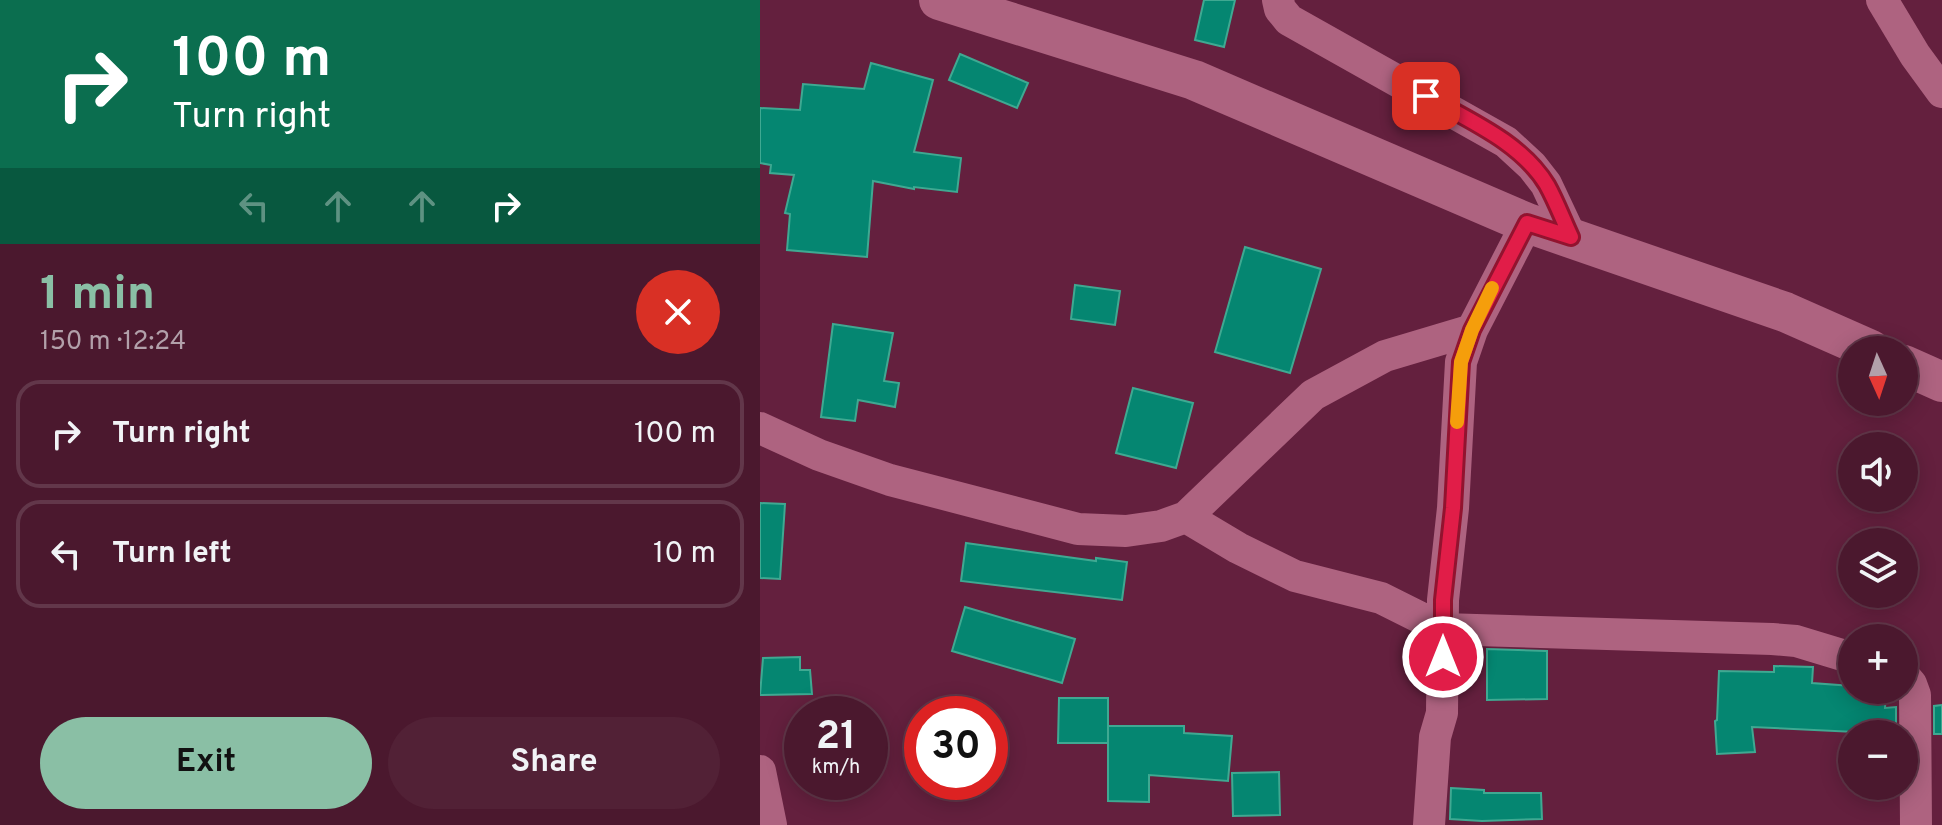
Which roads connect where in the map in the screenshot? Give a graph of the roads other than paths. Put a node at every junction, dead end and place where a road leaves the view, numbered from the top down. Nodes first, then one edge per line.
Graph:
1 (939, 0) edge
2 (1278, 0) edge
3 (1882, 0) edge
4 (1942, 92) edge
5 (1527, 223) junction
6 (1571, 237) junction
7 (1472, 330) junction
8 (1839, 336) edge
9 (1918, 371) edge
10 (1942, 382) edge
11 (760, 428) edge
12 (1186, 517) junction
13 (1443, 629) junction
14 (1838, 654) edge
15 (1915, 704) edge
16 (760, 771) edge
17 (771, 825) edge
18 (1429, 825) edge
19 (1916, 825) edge

1 - 5 street
2 - 6 street
3 - 4 street
5 - 6 street
5 - 7 street
6 - 8 street
7 - 12 street
7 - 13 street
9 - 10 street
11 - 12 street
12 - 13 street
13 - 14 street
13 - 18 street
15 - 19 street
16 - 17 street

